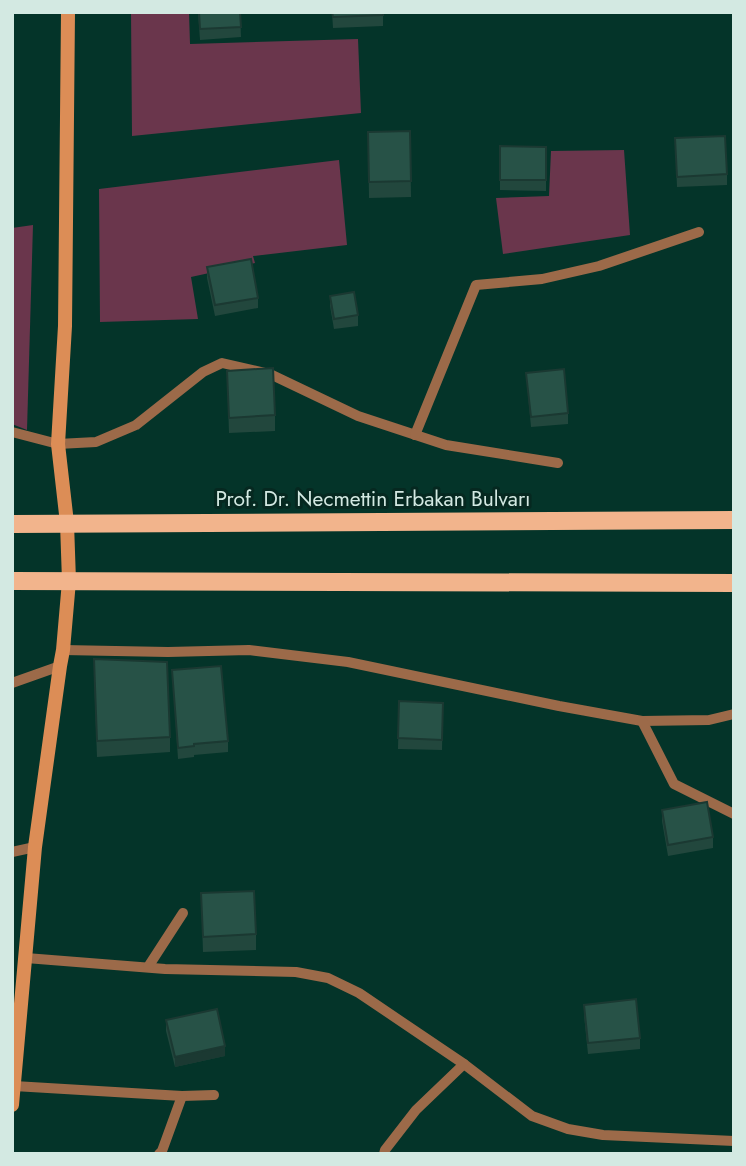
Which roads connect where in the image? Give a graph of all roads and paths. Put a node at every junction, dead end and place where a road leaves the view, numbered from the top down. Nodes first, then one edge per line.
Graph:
1 (68, 12) edge
2 (699, 232) dead end
3 (12, 432) edge
4 (415, 435) junction
5 (58, 444) junction
6 (558, 464) dead end
7 (734, 520) edge
8 (67, 523) junction
9 (12, 524) edge
10 (12, 581) edge
11 (68, 581) junction
12 (734, 583) edge
13 (64, 650) junction
14 (60, 666) junction
15 (12, 683) edge
16 (734, 714) edge
17 (642, 722) junction
18 (734, 814) edge
19 (35, 847) junction
20 (12, 852) edge
21 (183, 913) dead end
22 (26, 958) junction
23 (148, 967) junction
24 (15, 1057) edge
25 (464, 1064) junction
26 (14, 1086) junction
27 (214, 1095) dead end
28 (182, 1096) junction
29 (12, 1105) edge
30 (734, 1141) edge
31 (159, 1154) edge
32 (384, 1154) edge

1 - 5 street
2 - 4 lane
3 - 5 lane
4 - 5 lane
4 - 6 lane
5 - 8 street
7 - 8 main road, Prof. Dr. Necmettin Erbakan Bulvarı
8 - 9 main road, Prof. Dr. Necmettin Erbakan Bulvarı
8 - 11 street
10 - 11 main road
11 - 12 main road
11 - 13 street
13 - 14 street
13 - 17 lane
14 - 15 lane
14 - 19 street
16 - 17 lane
17 - 18 lane
19 - 20 lane
19 - 22 street
21 - 23 lane
22 - 23 lane
22 - 24 street
23 - 25 lane
24 - 26 street
25 - 30 lane
25 - 32 lane
26 - 28 lane
26 - 29 street
27 - 28 lane
28 - 31 lane

